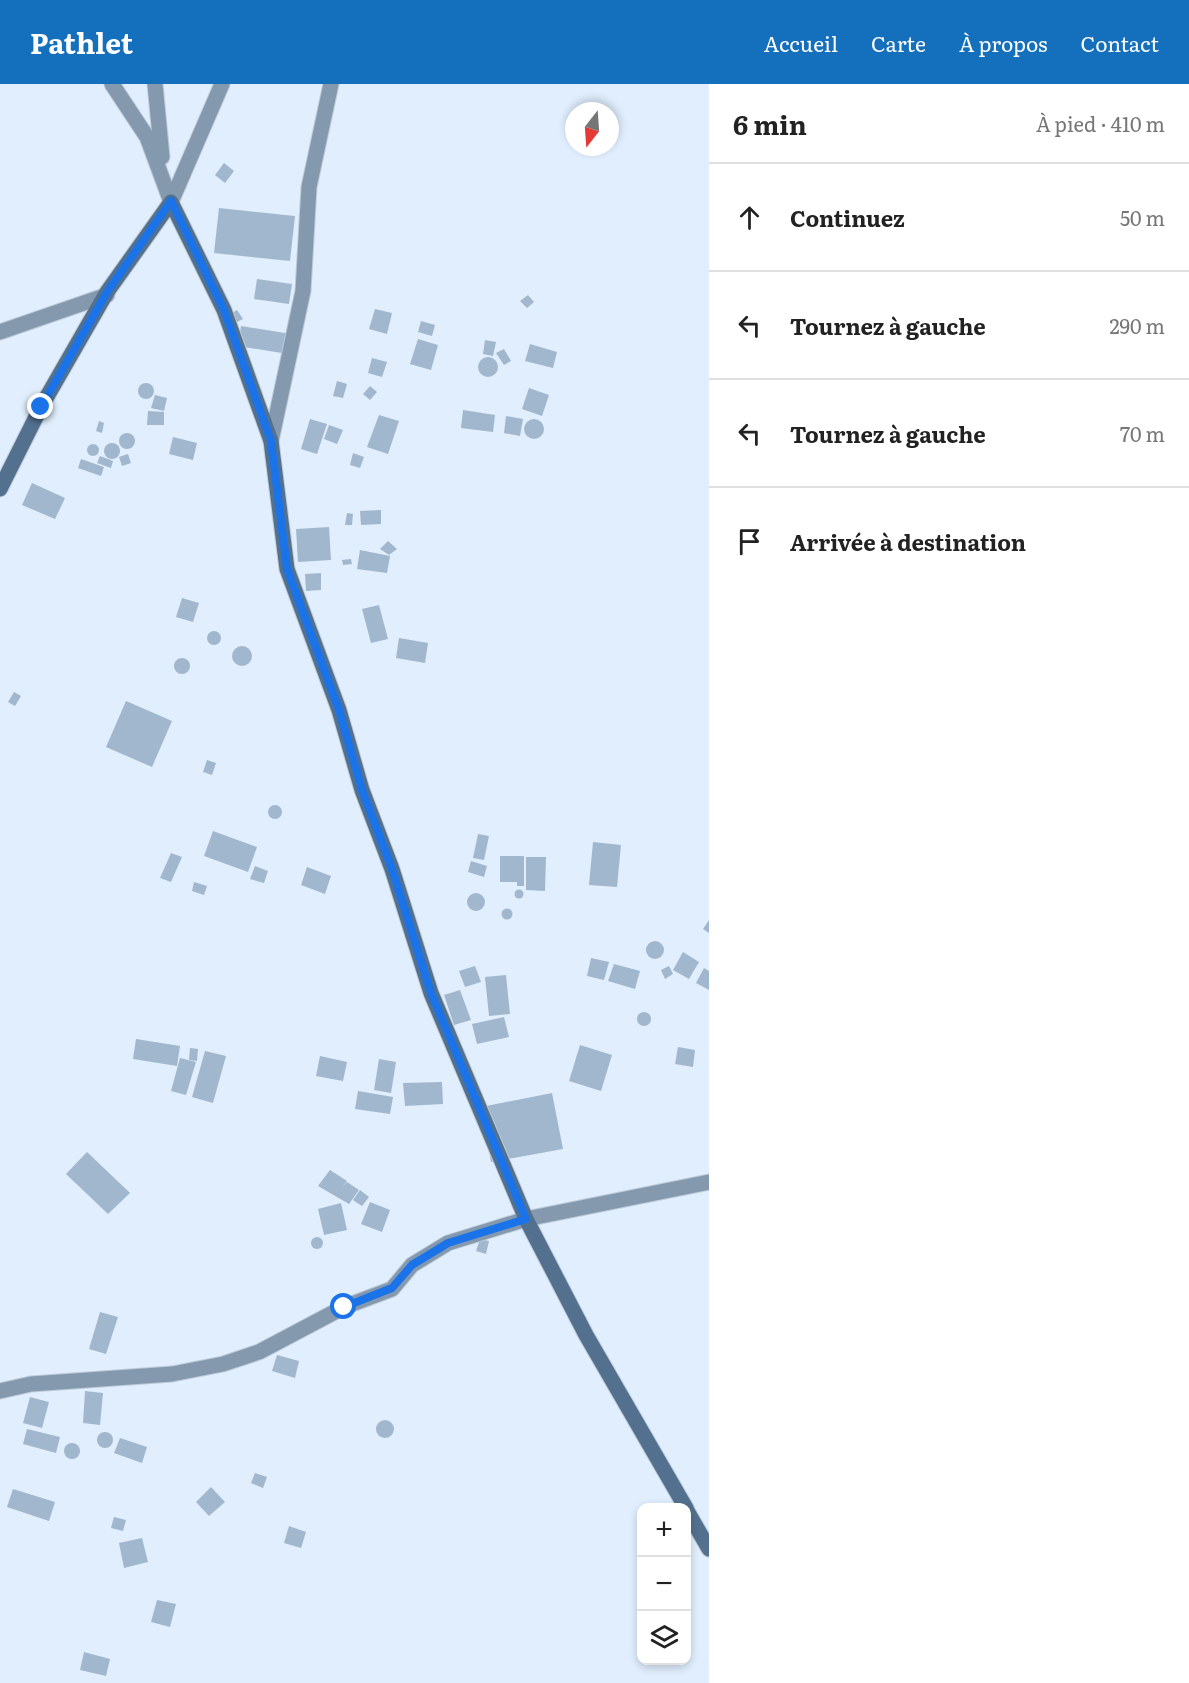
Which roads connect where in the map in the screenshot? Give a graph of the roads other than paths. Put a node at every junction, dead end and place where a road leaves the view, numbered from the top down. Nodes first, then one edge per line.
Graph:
1 (111, 84) edge
2 (155, 84) edge
3 (222, 84) edge
4 (331, 84) edge
5 (171, 201) junction
6 (107, 295) junction
7 (0, 332) edge
8 (271, 441) junction
9 (0, 489) edge
10 (709, 1182) edge
11 (526, 1219) junction
12 (0, 1391) edge
13 (683, 1503) edge
14 (691, 1517) edge
15 (709, 1549) edge

1 - 5 street
2 - 5 street
3 - 5 street
4 - 8 street
5 - 6 street
5 - 8 street
6 - 7 street
6 - 9 street
8 - 11 street
10 - 11 street
11 - 12 street
11 - 13 street
14 - 15 street

